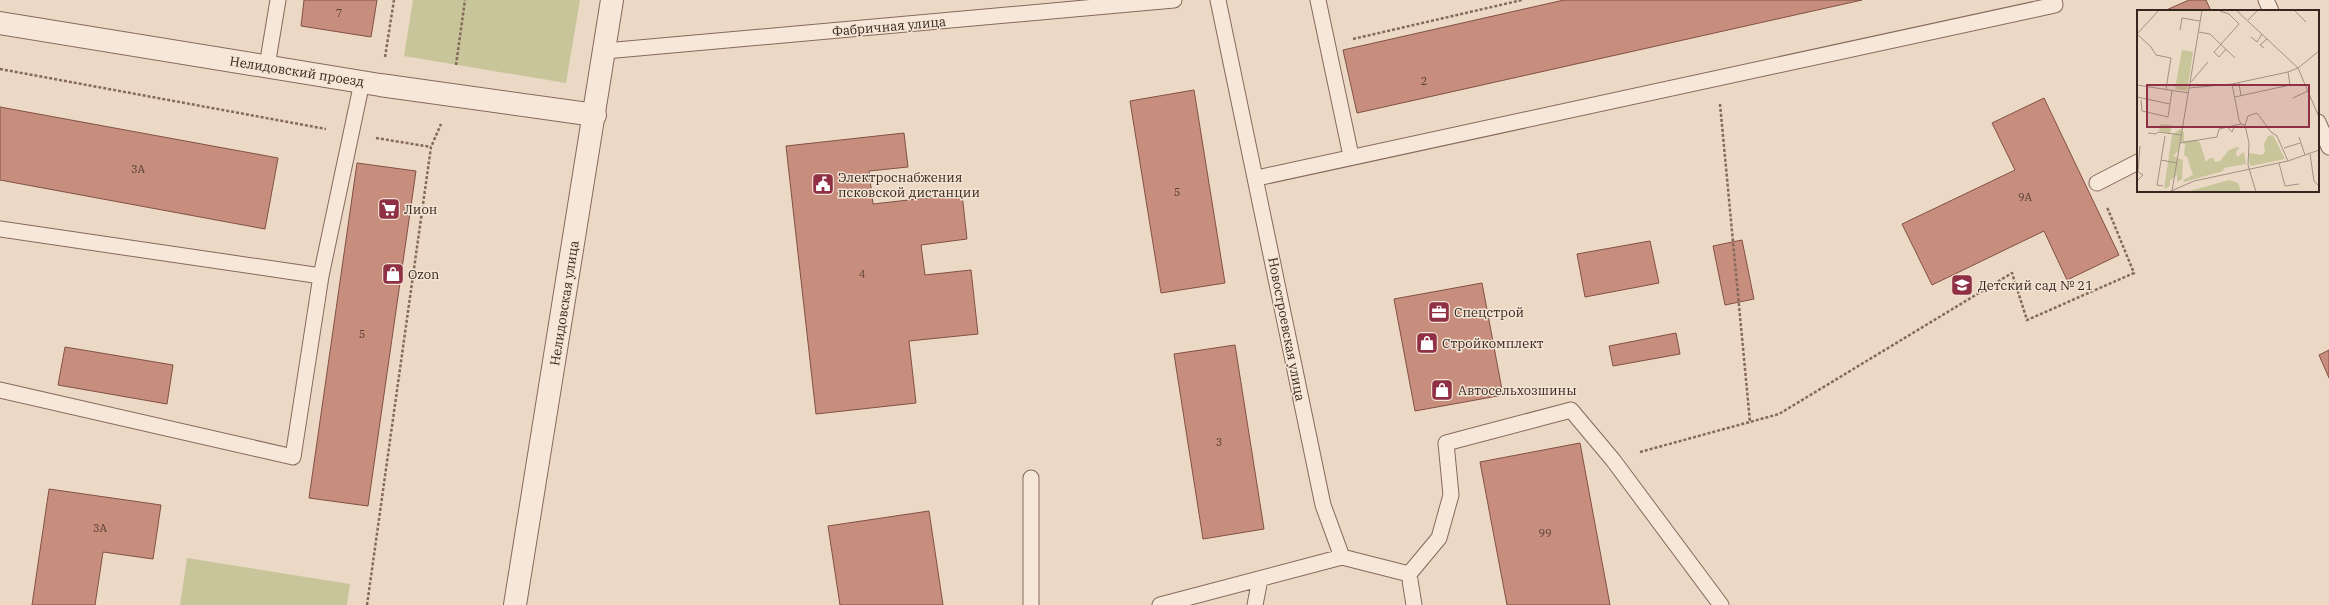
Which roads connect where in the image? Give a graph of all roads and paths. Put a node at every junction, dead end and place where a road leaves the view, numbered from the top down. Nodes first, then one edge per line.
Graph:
1 (278, 0) edge
2 (394, 0) edge
3 (465, 0) edge
4 (612, 0) edge
5 (1174, 0) edge
6 (1218, 0) edge
7 (1318, 0) edge
8 (1522, 0) edge
9 (2054, 0) edge
10 (2266, 0) edge
11 (2271, 10) edge
12 (0, 23) edge
13 (1327, 45) junction
14 (604, 51) junction
15 (267, 66) junction
16 (0, 69) edge
17 (1718, 78) junction
18 (371, 84) junction
19 (452, 96) junction
20 (595, 115) junction
21 (2319, 124) edge
22 (351, 134) junction
23 (2329, 147) edge
24 (1351, 156) junction
25 (2137, 163) edge
26 (1257, 178) junction
27 (2097, 183) joint
28 (0, 229) edge
29 (321, 276) junction
30 (0, 390) edge
31 (1750, 422) junction
32 (1613, 460) junction
33 (1031, 478) dead end
34 (1342, 557) junction
35 (1409, 574) junction
36 (1260, 579) junction
37 (367, 605) edge
38 (515, 605) edge
39 (1031, 605) edge
40 (1160, 605) edge
41 (1255, 605) edge
42 (1414, 605) edge
43 (1721, 605) edge

1 - 15 lane
2 - 18 path
3 - 19 path
4 - 14 street, Нелидовская улица
5 - 14 lane, Фабричная улица
6 - 26 lane, Новостроевская улица
7 - 13 lane
8 - 13 path
9 - 17 lane
10 - 11 lane
12 - 15 street, Нелидовский проезд
13 - 24 lane
14 - 20 street, Нелидовская улица
15 - 18 street, Нелидовский проезд
16 - 22 path
17 - 24 lane
17 - 31 path
18 - 19 street, Нелидовский проезд
18 - 22 lane
19 - 20 street, Нелидовский проезд
20 - 38 street, Нелидовская улица
21 - 23 lane
22 - 29 lane
22 - 37 path
24 - 26 lane
25 - 27 lane
26 - 34 lane, Новостроевская улица
27 - 31 path
28 - 29 lane
29 - 30 lane
31 - 32 path
32 - 35 lane
32 - 43 lane
33 - 39 lane
34 - 35 lane
34 - 36 lane
35 - 42 lane
36 - 40 lane
36 - 41 lane

